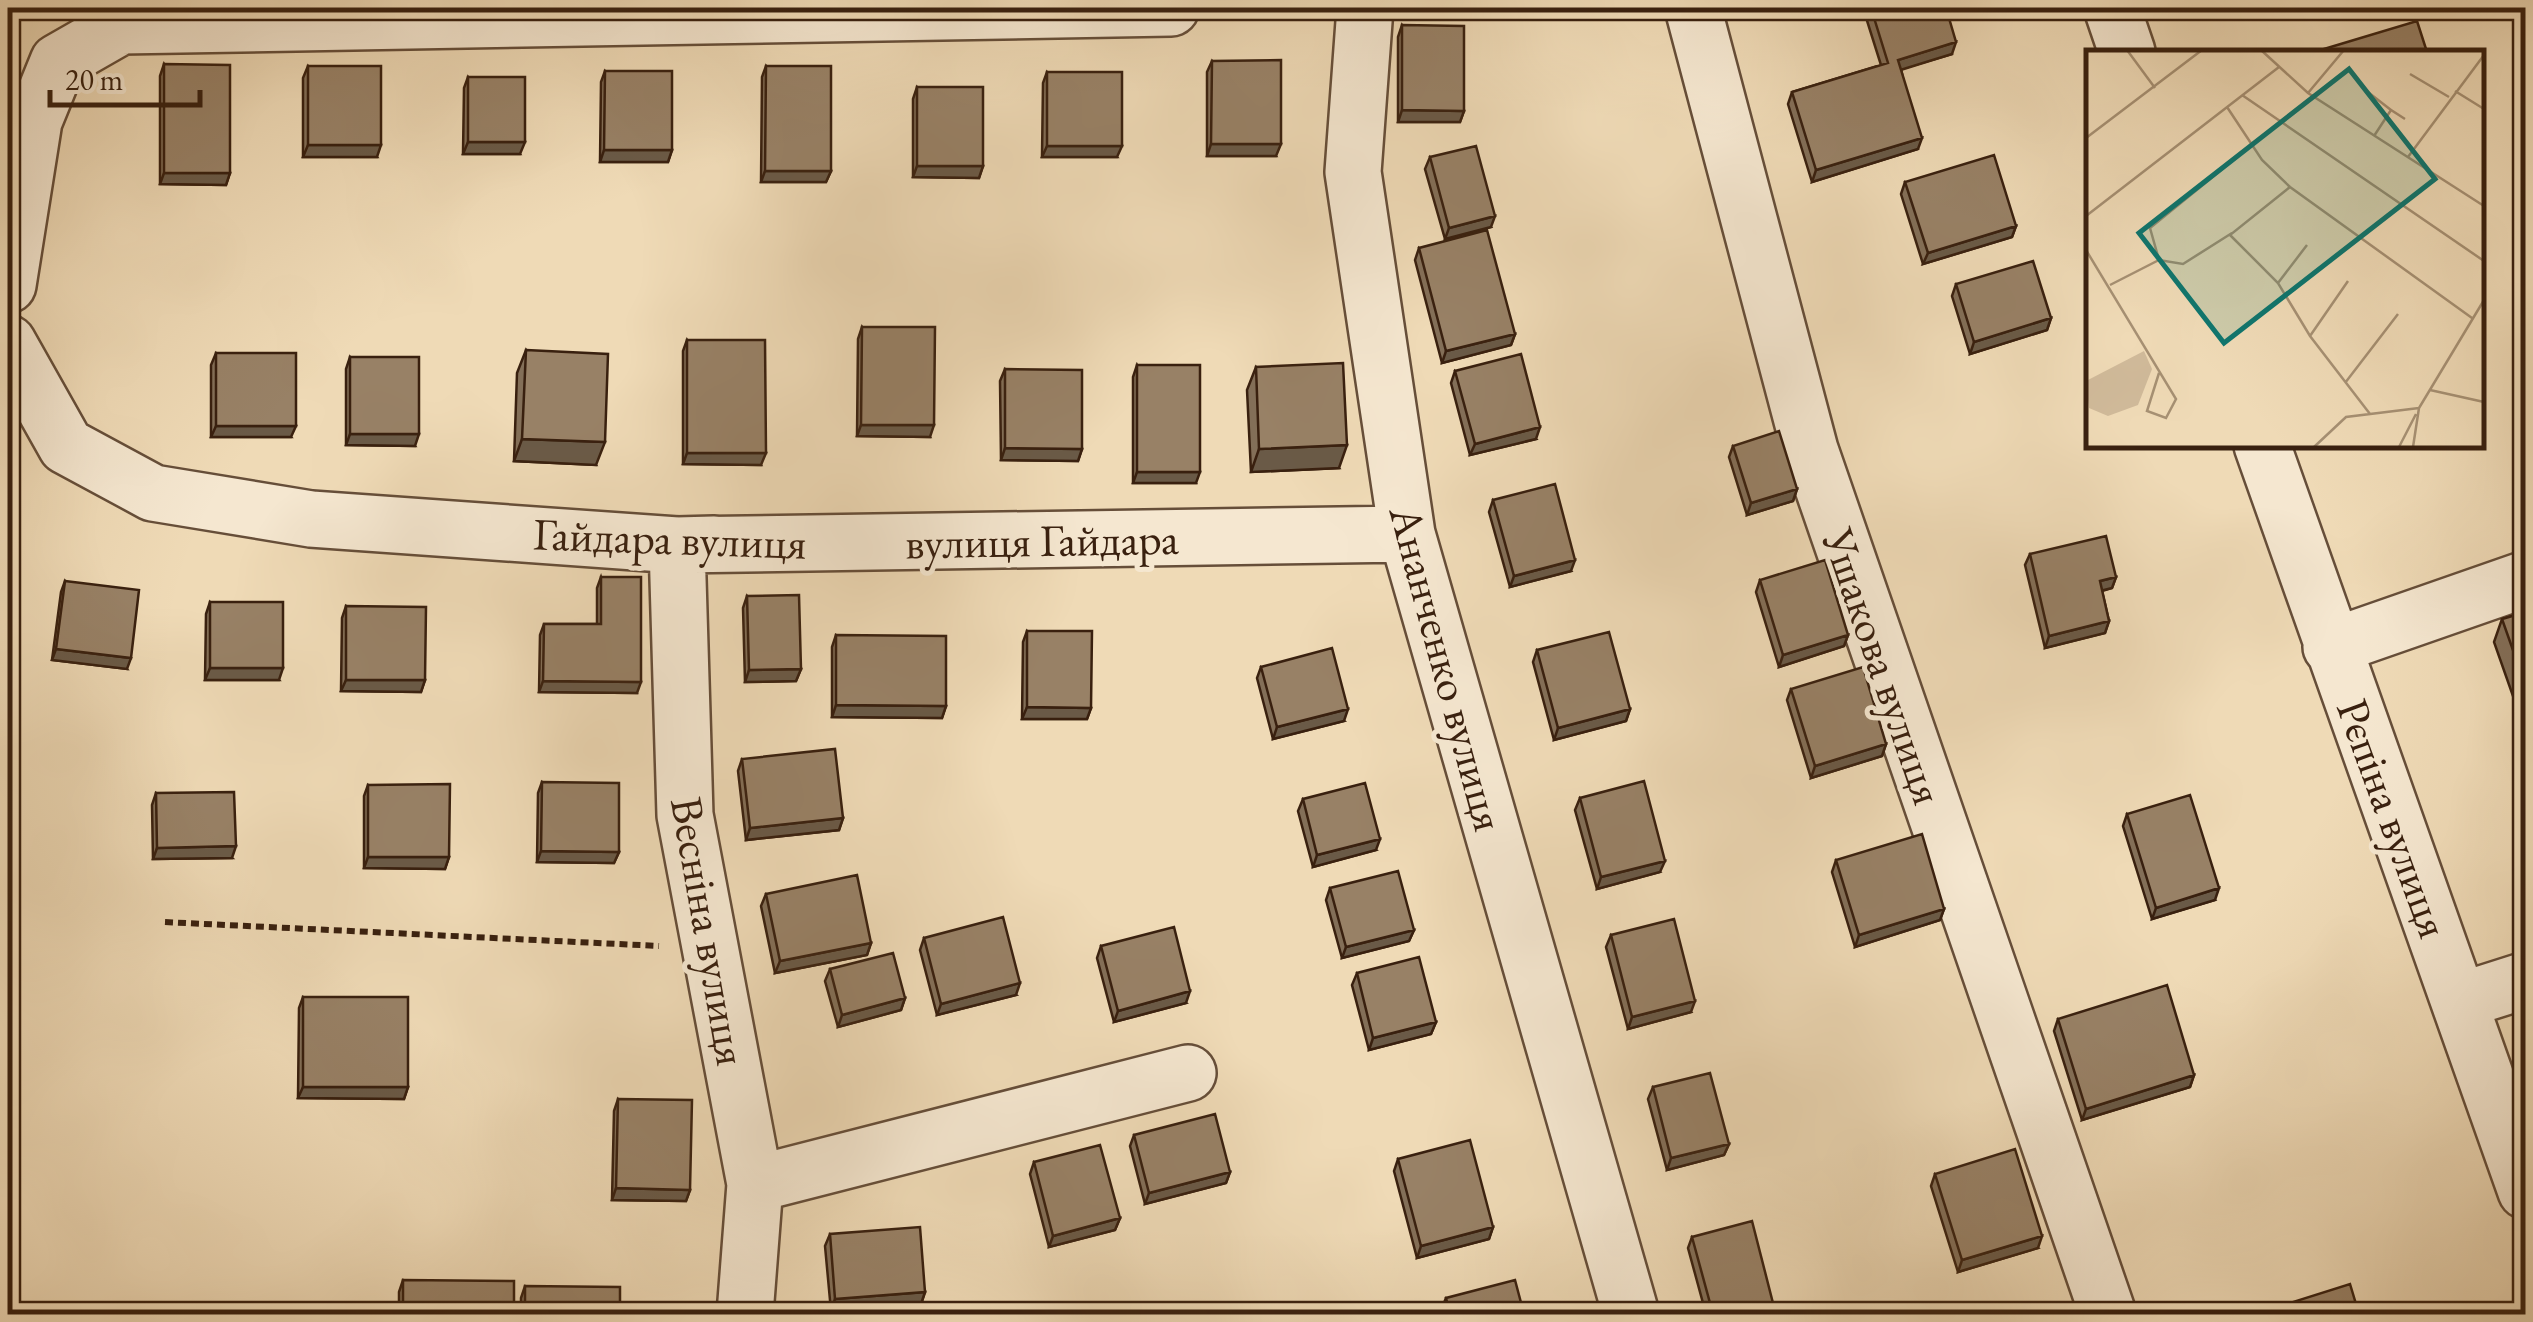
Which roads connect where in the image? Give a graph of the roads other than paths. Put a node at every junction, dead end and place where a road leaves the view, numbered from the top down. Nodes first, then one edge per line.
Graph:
1 (1171, 8) edge
2 (1366, 8) edge
3 (1693, 8) edge
4 (2112, 8) edge
5 (2126, 50) edge
6 (8, 285) edge
7 (8, 343) edge
8 (2263, 448) edge
9 (1406, 534) junction
10 (677, 545) junction
11 (2526, 579) edge
12 (2331, 647) junction
13 (2526, 980) edge
14 (2460, 1001) junction
15 (1188, 1074) dead end
16 (755, 1184) junction
17 (2526, 1191) edge
18 (745, 1314) edge
19 (1631, 1314) edge
20 (2108, 1314) edge

1 - 6 street
2 - 9 street, Ананченко вулиця
3 - 20 street, Ушакова вулиця
4 - 5 street
7 - 10 street, Гайдара вулиця
8 - 12 street, Рєпіна вулиця
9 - 10 street, вулиця Гайдара
9 - 19 street, Ананченко вулиця
10 - 16 street, Весніна вулиця
11 - 12 street
12 - 14 street, Рєпіна вулиця
13 - 14 street
14 - 17 street, Рєпіна вулиця
15 - 16 street
16 - 18 street, Весніна вулиця

